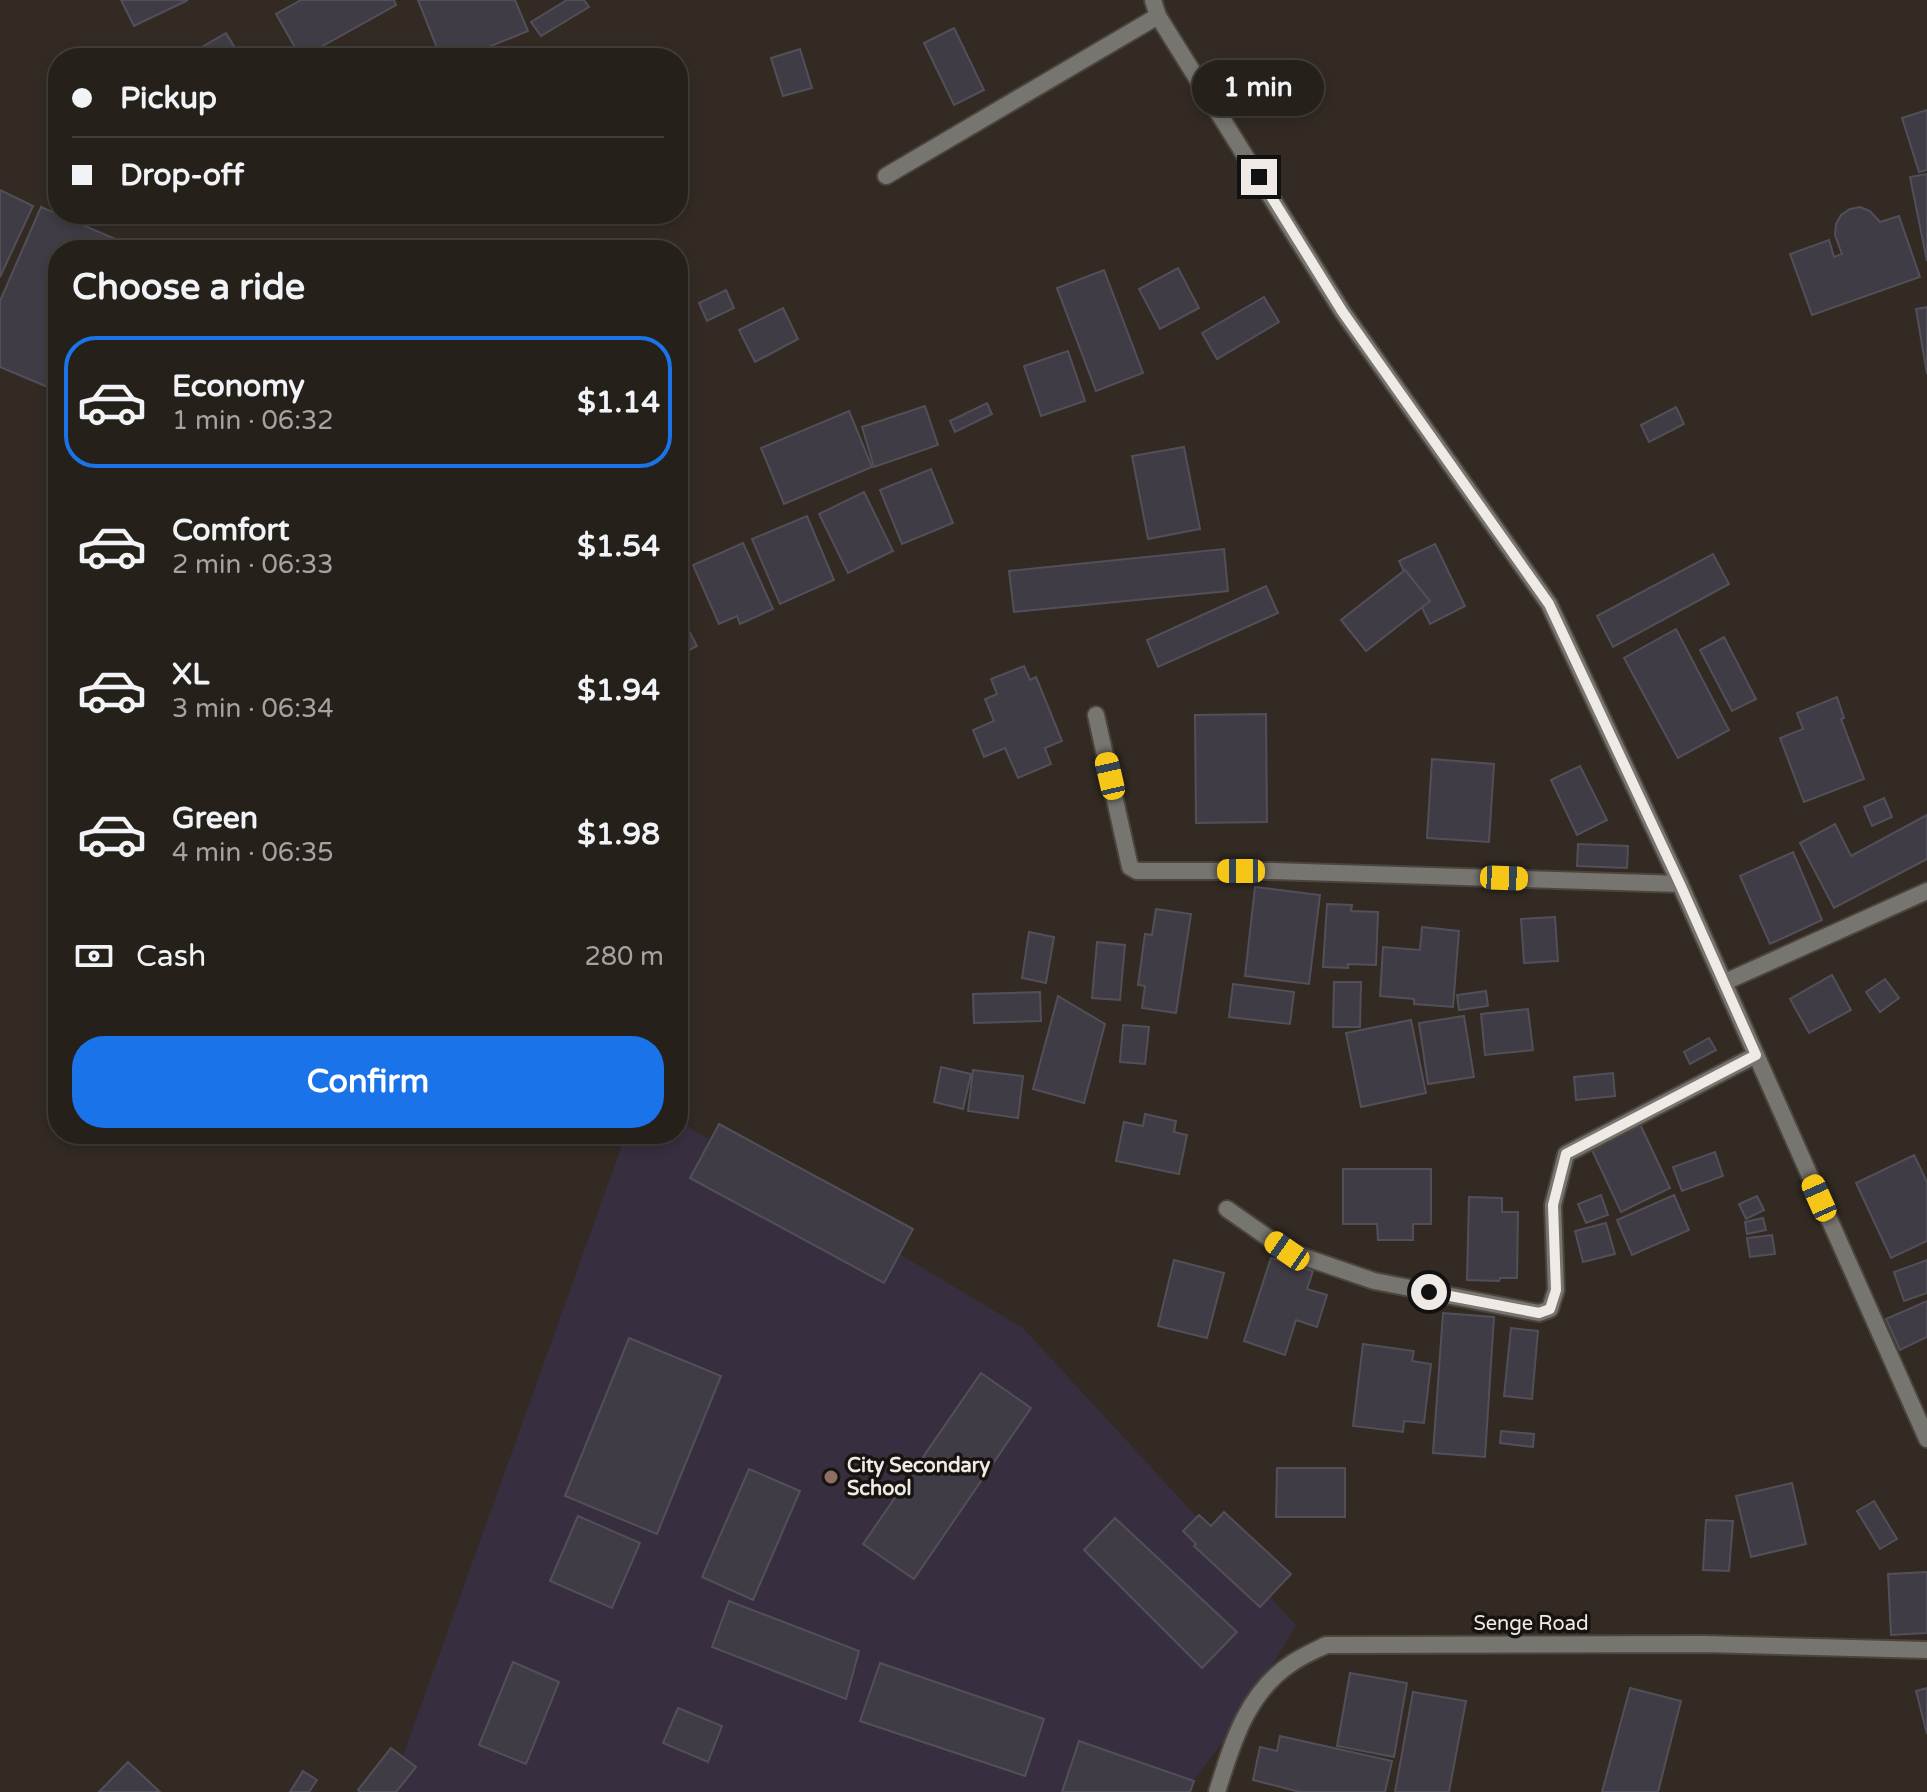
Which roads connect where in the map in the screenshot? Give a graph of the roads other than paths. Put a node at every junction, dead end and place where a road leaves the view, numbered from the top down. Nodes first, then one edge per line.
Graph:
1 (1156, 8) edge
2 (886, 176) dead end
3 (1096, 715) dead end
4 (1680, 884) junction
5 (1927, 891) edge
6 (1725, 982) junction
7 (1756, 1055) junction
8 (1227, 1209) dead end
9 (1927, 1439) edge
10 (1927, 1650) edge
11 (1217, 1792) edge

1 - 2 street
1 - 4 street
3 - 4 street
4 - 6 street
5 - 6 street
6 - 7 street
7 - 8 street
7 - 9 street
10 - 11 street, Senge Road

